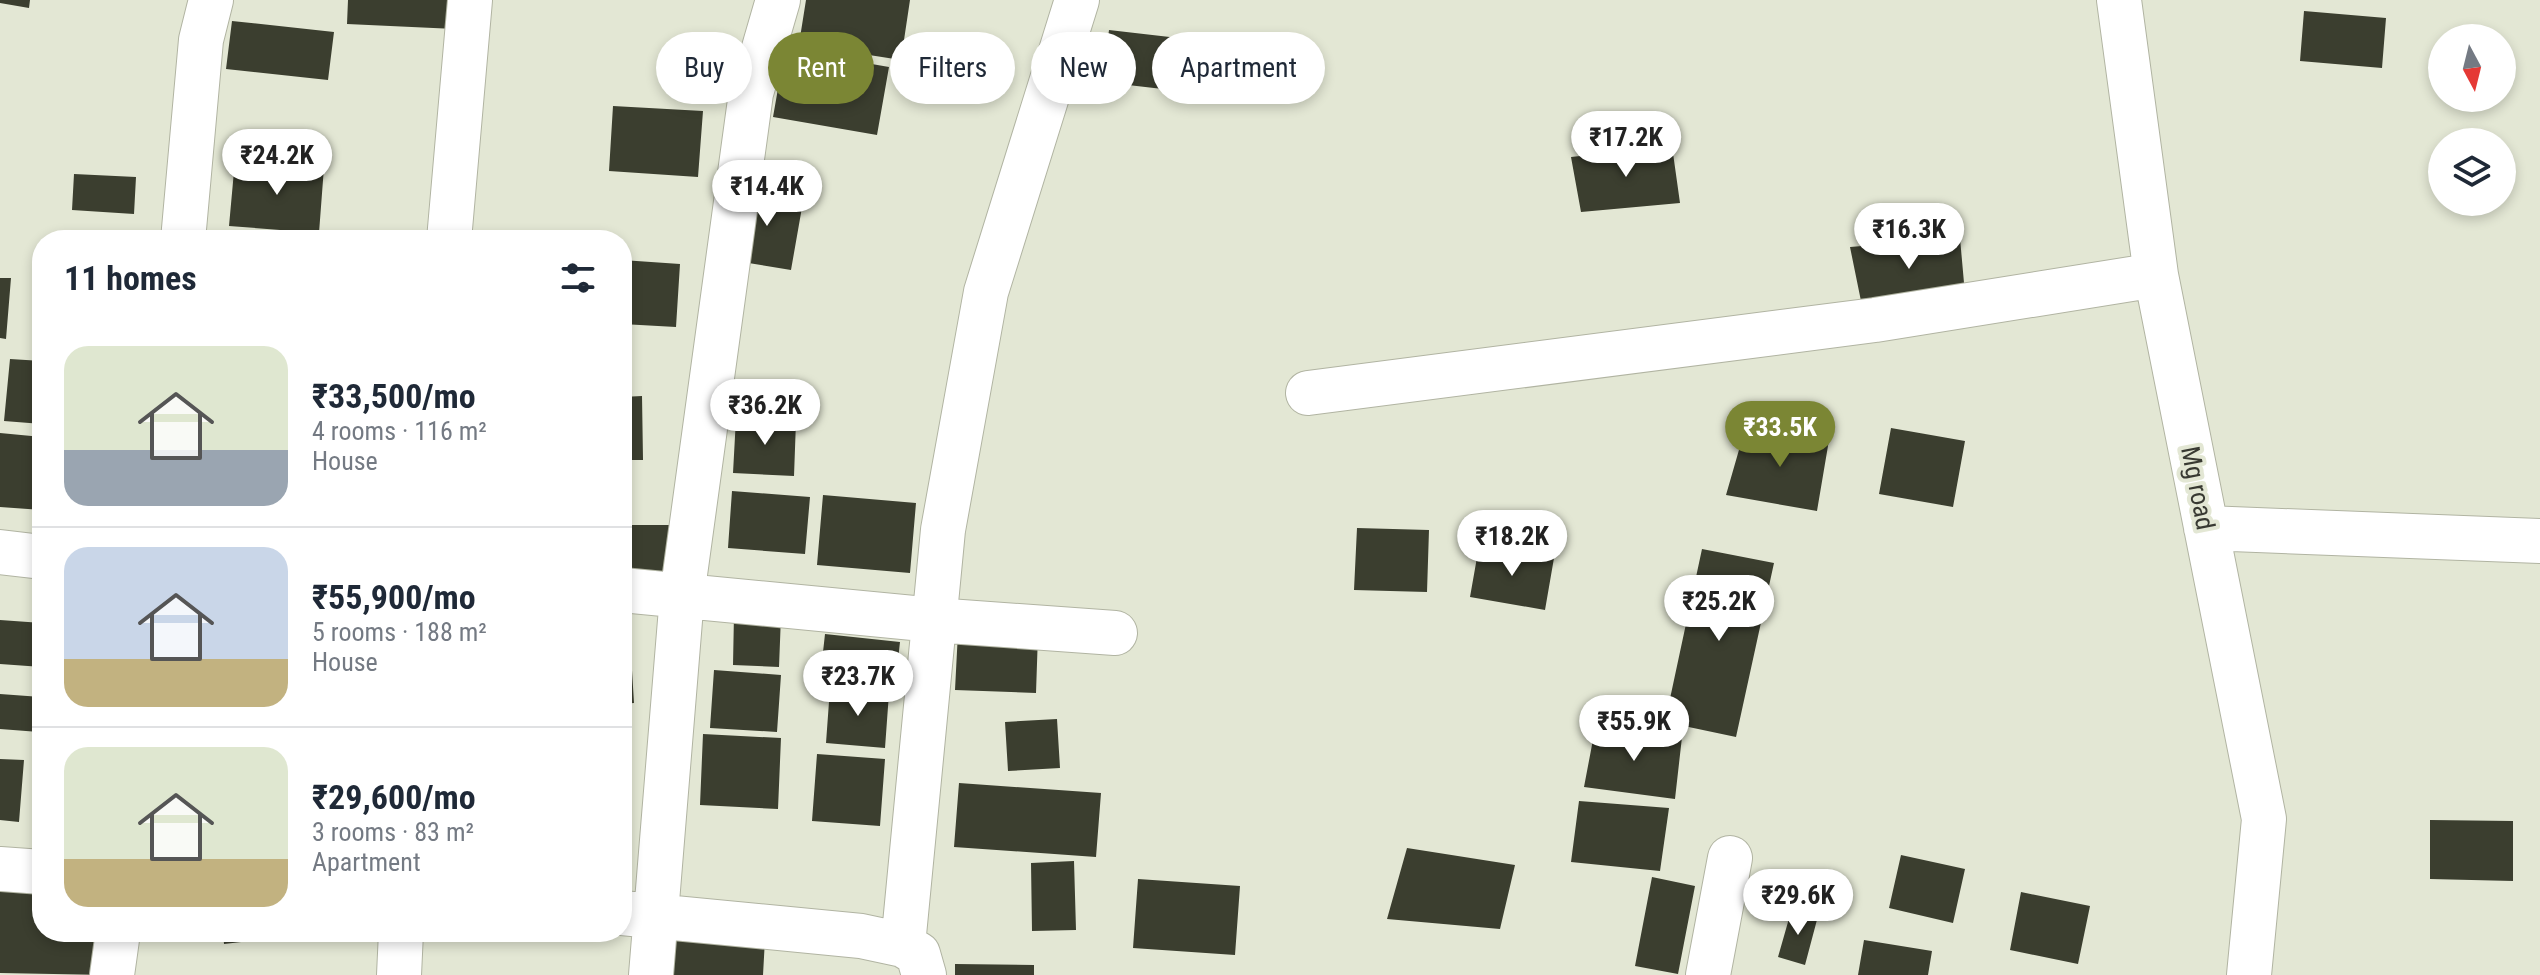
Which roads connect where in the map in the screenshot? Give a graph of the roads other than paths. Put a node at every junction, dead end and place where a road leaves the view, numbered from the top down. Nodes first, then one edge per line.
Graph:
1 (211, 0) edge
2 (470, 0) edge
3 (778, 0) edge
4 (1077, 0) edge
5 (2119, 0) edge
6 (184, 230) edge
7 (450, 230) edge
8 (2156, 275) junction
9 (1308, 393) dead end
10 (2206, 528) junction
11 (2540, 541) edge
12 (0, 552) edge
13 (32, 556) edge
14 (632, 591) edge
15 (682, 596) junction
16 (934, 620) junction
17 (1115, 633) dead end
18 (1730, 858) dead end
19 (0, 869) edge
20 (32, 871) edge
21 (639, 914) edge
22 (117, 942) edge
23 (401, 942) edge
24 (913, 960) edge
25 (112, 975) edge
26 (399, 975) edge
27 (651, 975) edge
28 (1708, 975) edge
29 (2249, 975) edge

1 - 6 street
2 - 7 street
3 - 15 street
4 - 16 street
5 - 8 street, Mg road
8 - 9 street
8 - 10 street, Mg road
10 - 11 street
10 - 29 street, Mg road
12 - 13 street
14 - 15 street
15 - 16 street
15 - 21 street
16 - 17 street
16 - 24 street
18 - 28 street
19 - 20 street
21 - 24 street
21 - 27 street
22 - 25 street
23 - 26 street

